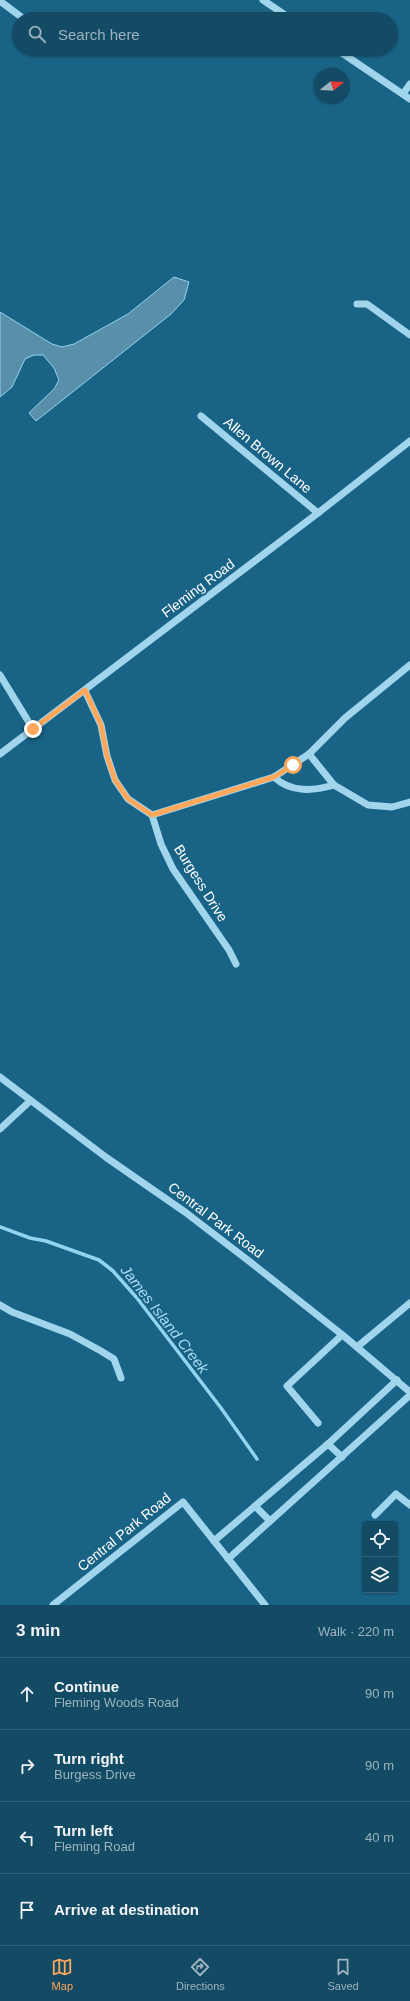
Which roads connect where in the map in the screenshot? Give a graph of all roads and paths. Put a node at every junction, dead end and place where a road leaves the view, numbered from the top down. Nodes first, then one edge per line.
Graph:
1 (263, 0) edge
2 (0, 2) edge
3 (14, 12) edge
4 (281, 12) edge
5 (346, 56) edge
6 (410, 84) edge
7 (403, 94) junction
8 (410, 99) edge
9 (357, 304) dead end
10 (410, 335) edge
11 (201, 416) dead end
12 (410, 441) edge
13 (318, 513) junction
14 (410, 665) edge
15 (0, 675) edge
16 (85, 690) junction
17 (33, 729) junction
18 (0, 754) edge
19 (309, 754) junction
20 (274, 777) junction
21 (334, 785) junction
22 (410, 802) edge
23 (152, 815) junction
24 (236, 964) dead end
25 (0, 1077) edge
26 (30, 1101) junction
27 (0, 1129) edge
28 (410, 1303) edge
29 (0, 1305) edge
30 (342, 1335) junction
31 (357, 1347) junction
32 (121, 1378) dead end
33 (397, 1380) junction
34 (410, 1392) edge
35 (410, 1395) edge
36 (318, 1423) dead end
37 (328, 1444) junction
38 (342, 1457) junction
39 (410, 1505) edge
40 (256, 1506) junction
41 (375, 1515) dead end
42 (270, 1521) junction
43 (214, 1541) junction
44 (228, 1559) junction
45 (54, 1605) edge
46 (265, 1605) edge

1 - 4 street
2 - 3 street
5 - 7 street
6 - 7 street
7 - 8 street
9 - 10 street
11 - 13 street, Allen Brown Lane
12 - 13 street, Fleming Road
13 - 16 street, Fleming Road
14 - 19 street
15 - 17 street
16 - 17 street, Fleming Road
16 - 23 street
17 - 18 street, Fleming Road
19 - 20 street
19 - 21 street
20 - 21 street
20 - 23 street
21 - 22 street
23 - 24 street, Burgess Drive
25 - 26 street, Central Park Road
26 - 27 street
26 - 30 street, Central Park Road
28 - 31 street
29 - 32 street
30 - 31 street, Central Park Road
30 - 36 street
31 - 33 street, Central Park Road
33 - 34 street, Central Park Road
33 - 37 street
35 - 38 street
37 - 38 street
37 - 40 street
38 - 42 street
39 - 41 street
40 - 42 street
40 - 43 street
42 - 44 street
43 - 44 street, Central Park Road
43 - 45 street, Central Park Road
44 - 46 street, Central Park Road

